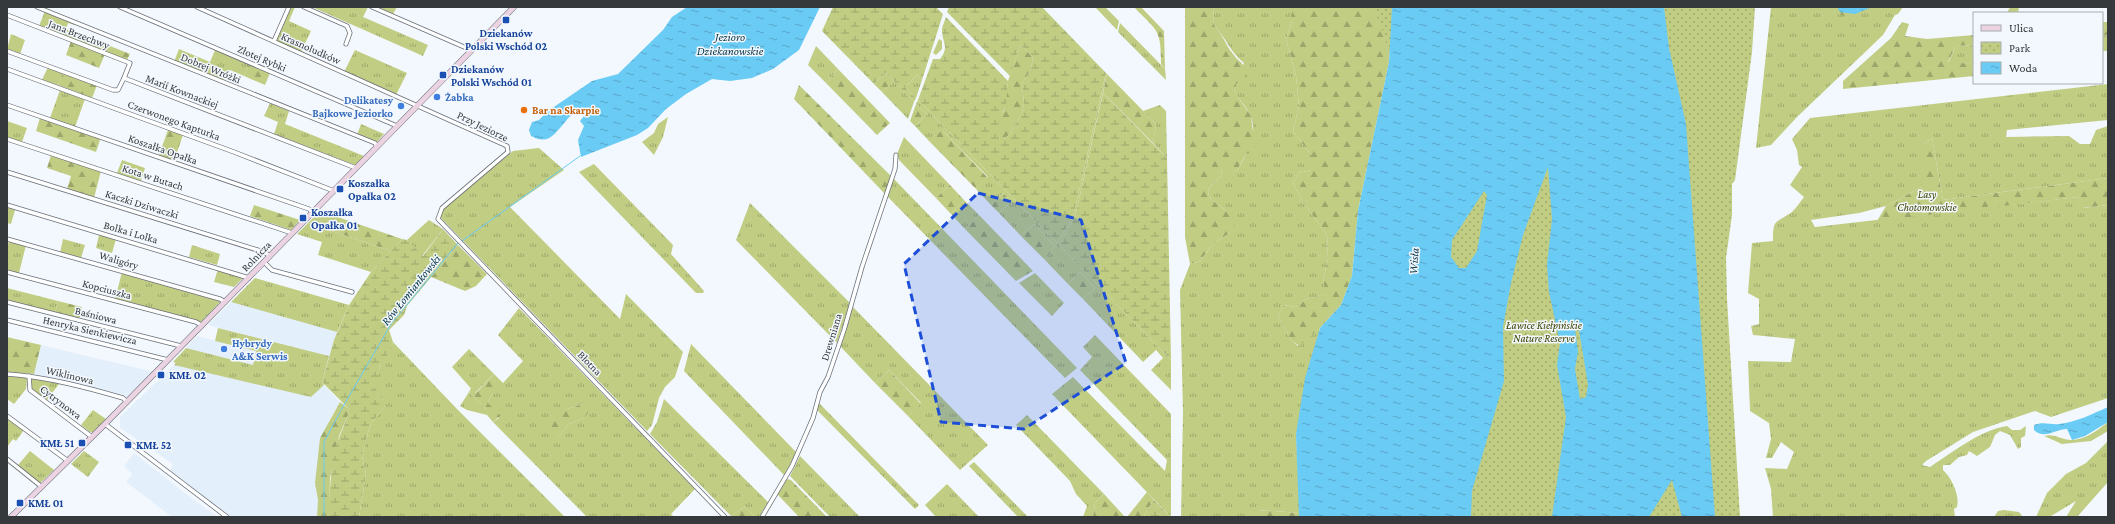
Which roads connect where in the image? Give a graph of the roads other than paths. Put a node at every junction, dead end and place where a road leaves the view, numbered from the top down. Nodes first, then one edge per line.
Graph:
1 (37, 7) edge
2 (120, 7) edge
3 (196, 7) edge
4 (289, 7) edge
5 (304, 7) edge
6 (372, 7) edge
7 (514, 7) edge
8 (7, 15) edge
9 (274, 41) junction
10 (346, 44) dead end
11 (471, 50) junction
12 (7, 51) edge
13 (7, 69) edge
14 (124, 78) junction
15 (7, 105) edge
16 (417, 105) junction
17 (397, 126) junction
18 (7, 139) edge
19 (377, 146) junction
20 (896, 155) dead end
21 (356, 168) junction
22 (7, 172) edge
23 (334, 191) junction
24 (7, 205) edge
25 (312, 213) junction
26 (440, 222) joint
27 (292, 233) junction
28 (7, 239) edge
29 (270, 256) junction
30 (264, 262) junction
31 (7, 272) edge
32 (249, 278) junction
33 (352, 292) dead end
34 (7, 302) edge
35 (225, 302) junction
36 (7, 320) edge
37 (201, 325) junction
38 (181, 346) junction
39 (168, 360) junction
40 (7, 374) edge
41 (29, 376) junction
42 (127, 402) junction
43 (7, 416) edge
44 (105, 424) junction
45 (92, 437) junction
46 (7, 459) edge
47 (68, 461) junction
48 (42, 488) junction
49 (11, 517) edge
50 (227, 517) edge
51 (725, 517) edge
52 (762, 517) edge

1 - 19 street, Dobrej Wróżki
2 - 17 street, Złotej Rybki
3 - 9 street, Krasnoludków
4 - 9 street
5 - 10 street
6 - 11 street
7 - 11 street, Rolnicza
8 - 14 street, Jana Brzechwy
9 - 16 street, Krasnoludków
11 - 16 street, Rolnicza
12 - 14 street
13 - 23 street, Czerwonego Kapturka
14 - 21 street, Marii Kownackiej
15 - 25 street, Koszałka Opałka
16 - 17 street, Rolnicza
16 - 26 street, Przy Jeziorze
17 - 19 street, Rolnicza
18 - 27 street, Kota w Butach
19 - 21 street, Rolnicza
20 - 52 street, Drewniana
21 - 23 street, Rolnicza
22 - 29 street, Kaczki Dziwaczki
23 - 25 street, Rolnicza
24 - 32 street, Bolka i Lolka
25 - 27 street, Rolnicza
26 - 51 street, Błotna
27 - 29 street, Rolnicza
28 - 35 street, Waligóry
29 - 30 street, Rolnicza
30 - 32 street, Rolnicza
30 - 33 street
31 - 37 street, Kopciuszka
32 - 35 street, Rolnicza
34 - 38 street, Baśniowa
35 - 37 street, Rolnicza
36 - 39 street, Henryka Sienkiewicza
37 - 38 street, Rolnicza
38 - 39 street, Rolnicza
39 - 42 street, Rolnicza
40 - 41 street, Wiklinowa
41 - 42 street, Wiklinowa
41 - 45 street, Cytrynowa
42 - 44 street, Rolnicza
43 - 47 street
44 - 45 street, Rolnicza
44 - 50 street
45 - 47 street, Rolnicza
46 - 48 street
47 - 48 street, Rolnicza
48 - 49 street, Rolnicza

